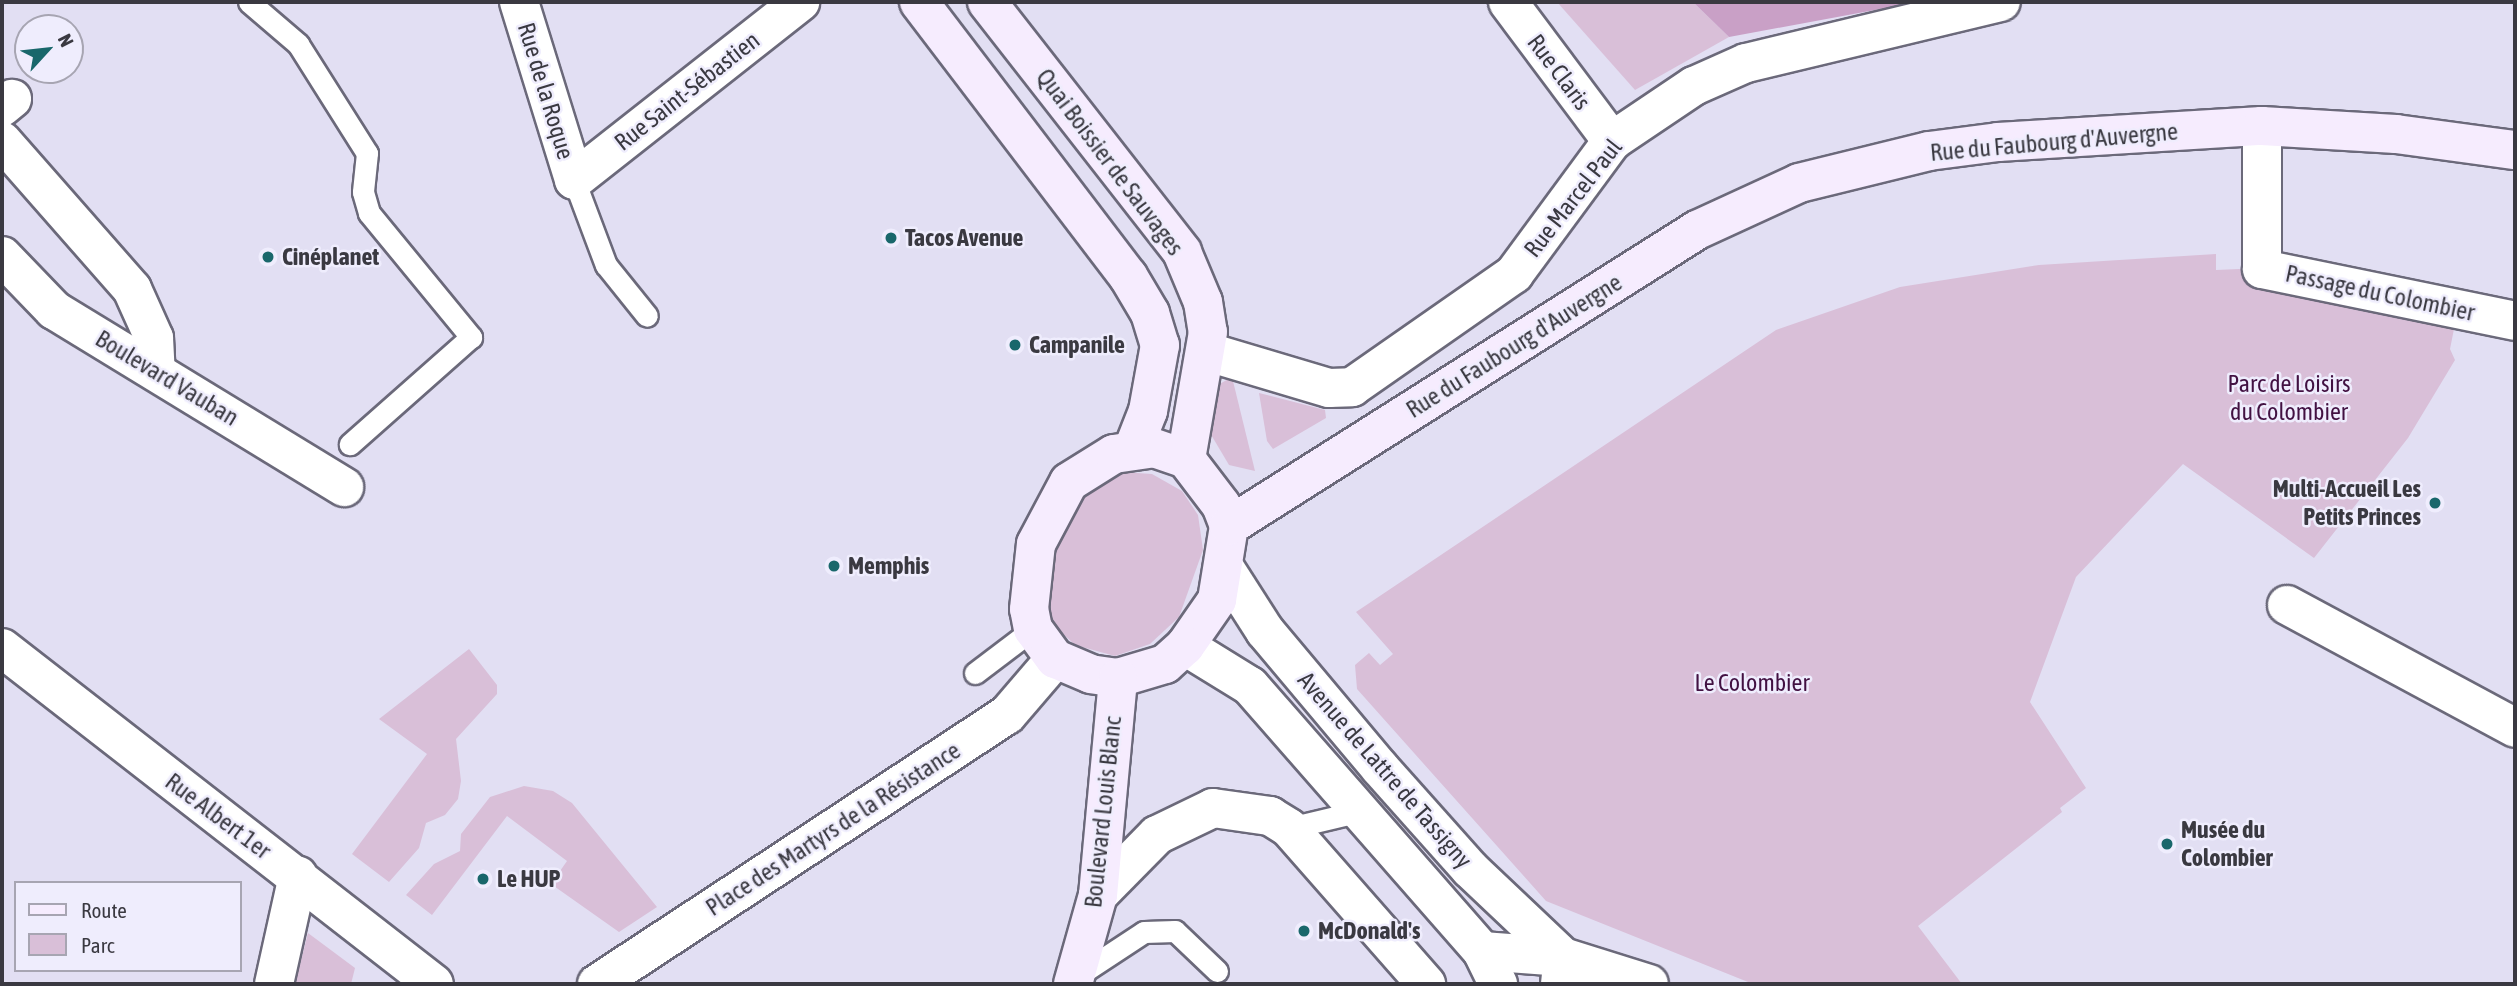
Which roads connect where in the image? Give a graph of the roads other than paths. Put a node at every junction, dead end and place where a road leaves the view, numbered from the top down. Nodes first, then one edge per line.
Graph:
1 (249, 2) edge
2 (519, 2) edge
3 (800, 2) edge
4 (919, 2) edge
5 (987, 2) edge
6 (1508, 2) edge
7 (1985, 3) edge
8 (2262, 126) junction
9 (2, 141) edge
10 (1612, 141) junction
11 (2515, 150) edge
12 (574, 180) junction
13 (2, 256) edge
14 (647, 316) dead end
15 (2515, 321) edge
16 (1208, 352) junction
17 (156, 371) junction
18 (350, 444) dead end
19 (1133, 449) junction
20 (1186, 459) junction
21 (344, 487) dead end
22 (1229, 526) junction
23 (1224, 567) junction
24 (2287, 605) dead end
25 (1044, 644) junction
26 (1185, 646) junction
27 (2, 648) edge
28 (975, 673) dead end
29 (1118, 678) junction
30 (2515, 728) edge
31 (1361, 811) junction
32 (1289, 828) junction
33 (298, 876) junction
34 (1098, 895) junction
35 (1490, 968) edge
36 (1217, 971) dead end
37 (1562, 971) edge
38 (1074, 981) edge
39 (274, 984) edge
40 (434, 984) edge
41 (597, 984) edge
42 (1426, 984) edge
43 (1649, 984) edge

1 - 18 lane
2 - 12 street, Rue de la Roque
3 - 12 street, Rue Saint-Sébastien
4 - 19 main road
5 - 16 main road, Quai Boissier de Sauvages
6 - 10 street, Rue Claris
7 - 10 street, Rue Marcel Paul
8 - 11 main road, Rue du Faubourg d'Auvergne
8 - 15 street, Passage du Colombier
8 - 22 main road, Rue du Faubourg d'Auvergne
9 - 17 street
10 - 16 street, Rue Marcel Paul
12 - 14 lane
13 - 17 street, Boulevard Vauban
16 - 20 main road, Quai Boissier de Sauvages
17 - 21 street, Boulevard Vauban
19 - 20 main road
19 - 25 main road
20 - 22 main road
22 - 23 main road
23 - 26 main road
23 - 37 street, Avenue de Lattre de Tassigny
24 - 30 street
25 - 28 lane
25 - 29 main road
25 - 41 street, Place des Martyrs de la Résistance
26 - 29 main road
26 - 31 street, Avenue de Lattre de Tassigny
27 - 33 street, Rue Albert 1er
29 - 34 main road, Boulevard Louis Blanc
31 - 32 lane
31 - 35 street, Avenue de Lattre de Tassigny
32 - 34 street
32 - 42 street
33 - 39 street
33 - 40 street, Rue Albert 1er
34 - 38 main road, Boulevard Louis Blanc
35 - 37 street, Avenue de Lattre de Tassigny
36 - 38 lane
37 - 43 street, Avenue de Lattre de Tassigny

